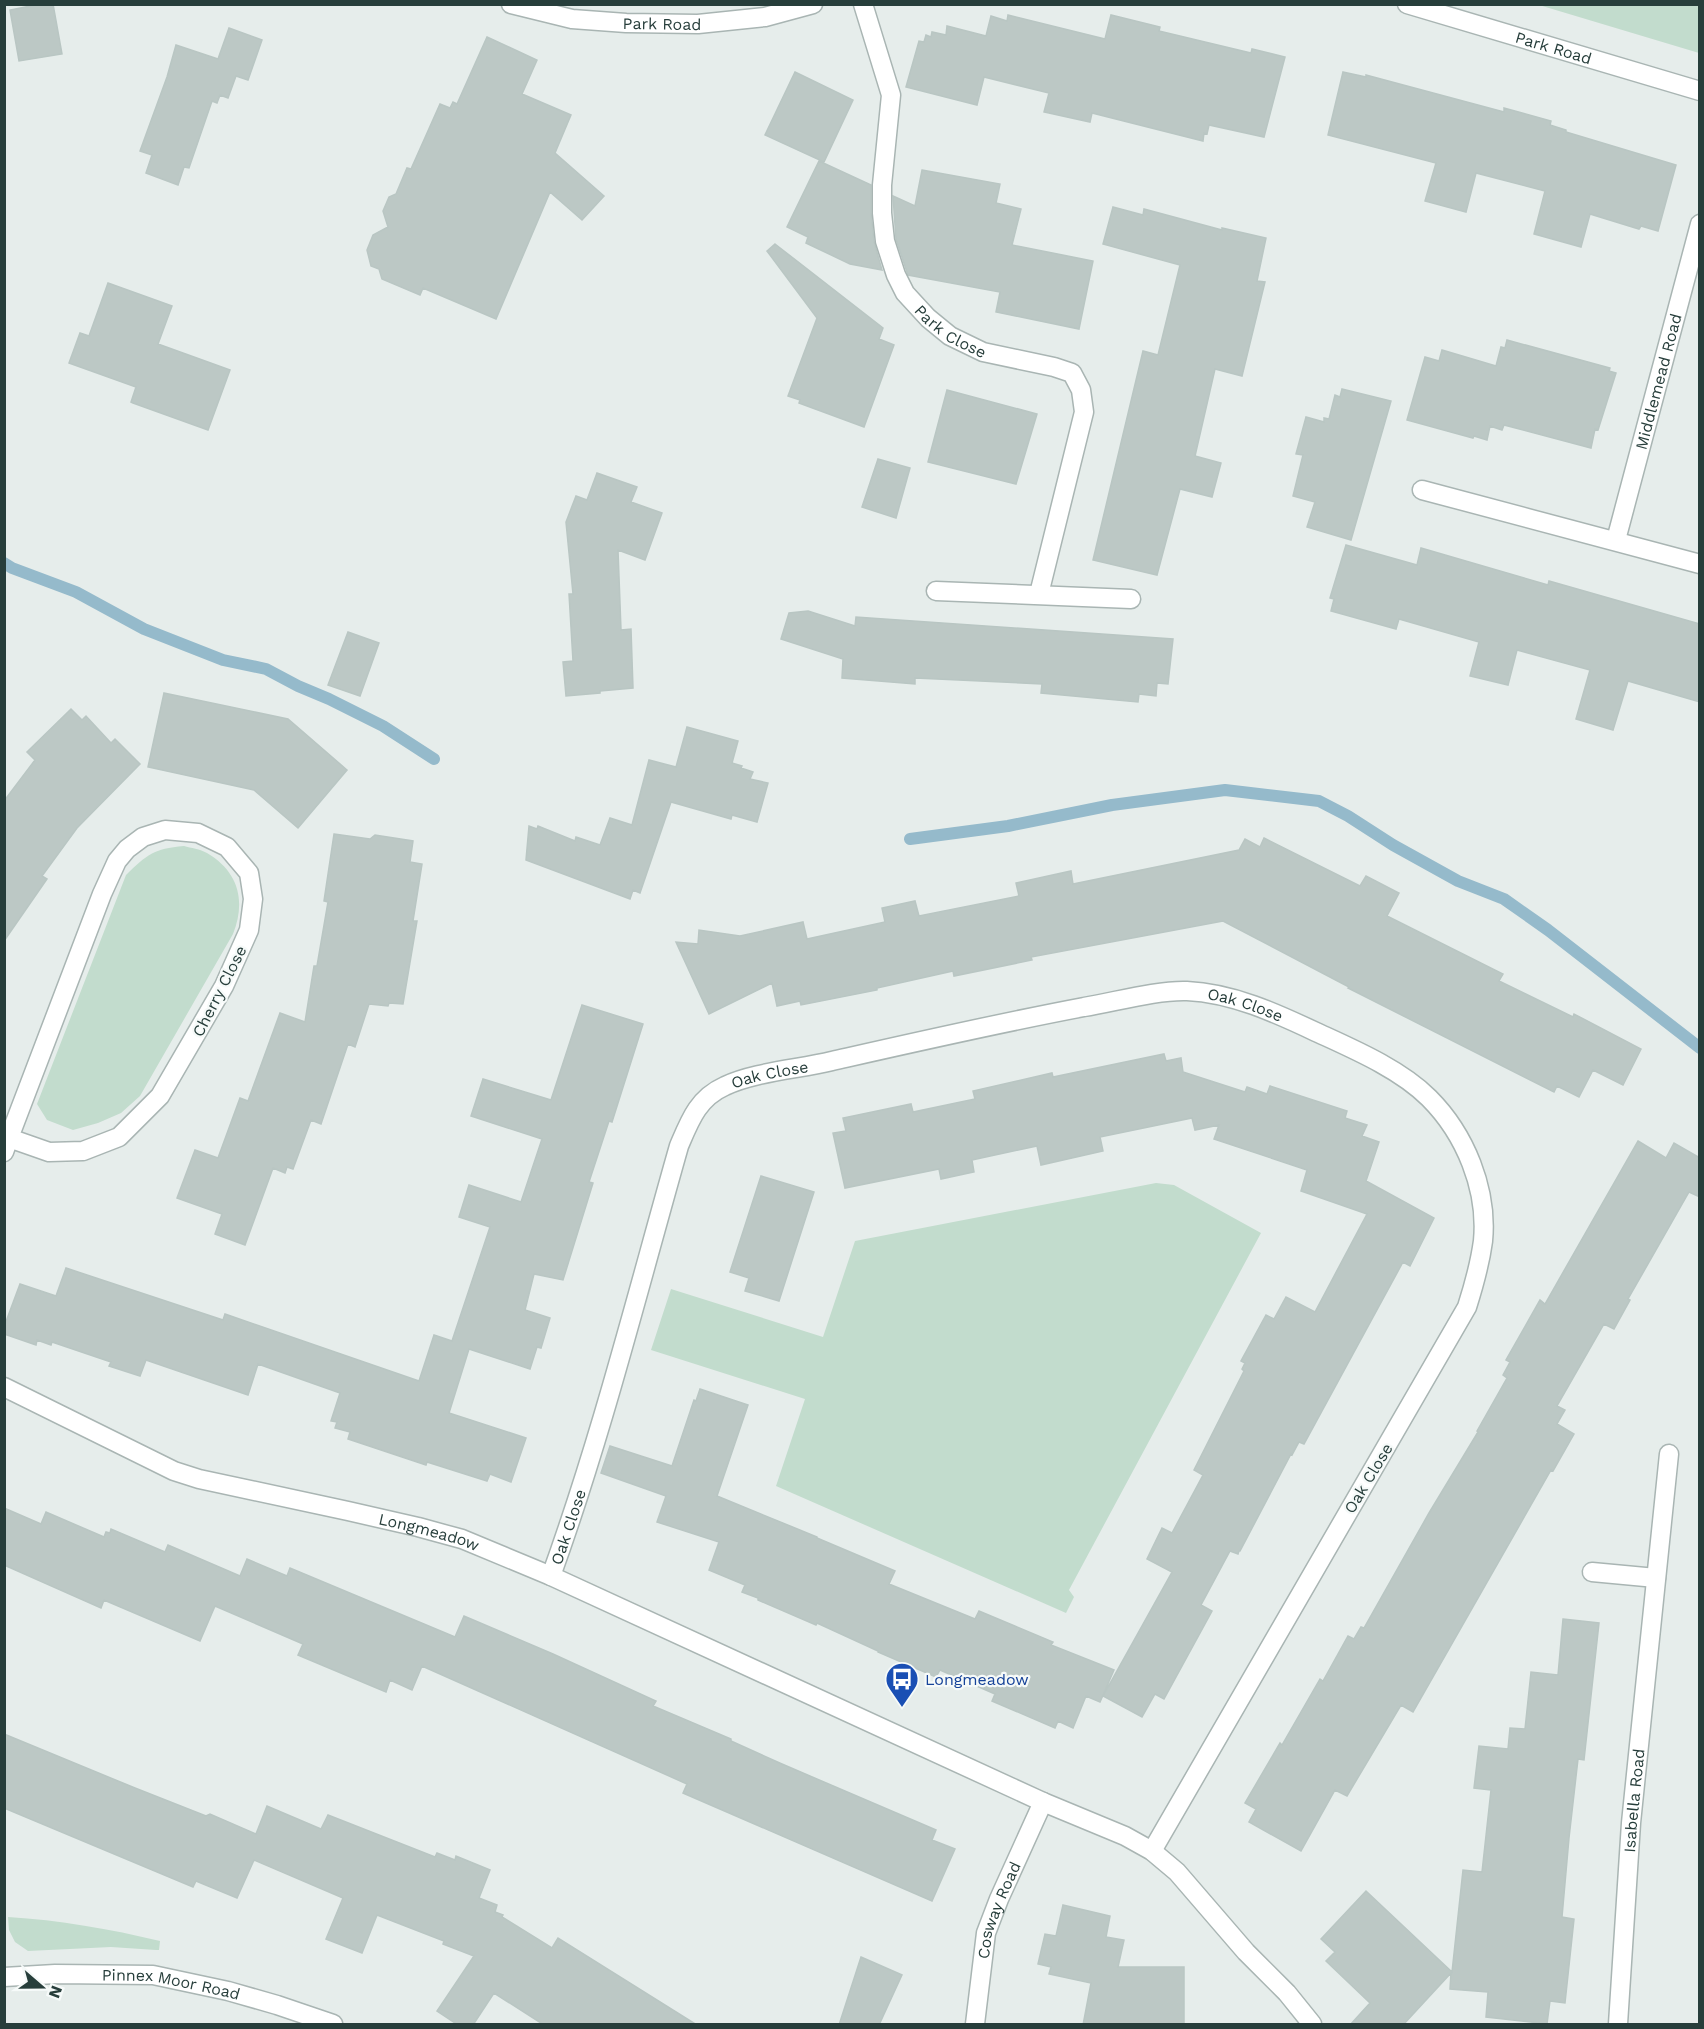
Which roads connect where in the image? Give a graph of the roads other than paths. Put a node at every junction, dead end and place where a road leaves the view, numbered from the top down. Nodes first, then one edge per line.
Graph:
1 (511, 4) edge
2 (813, 4) edge
3 (863, 4) edge
4 (1407, 4) edge
5 (1700, 91) edge
6 (1700, 224) edge
7 (1422, 490) dead end
8 (1616, 540) junction
9 (1700, 564) edge
10 (936, 591) dead end
11 (1039, 594) junction
12 (1131, 599) dead end
13 (7, 1145) edge
14 (4, 1387) edge
15 (1669, 1454) dead end
16 (1592, 1572) dead end
17 (551, 1576) junction
18 (1656, 1578) junction
19 (1043, 1802) junction
20 (1152, 1851) junction
21 (4, 1977) edge
22 (333, 2025) edge
23 (975, 2025) edge
24 (1312, 2025) edge
25 (1618, 2025) edge

1 - 2 street, Park Road
3 - 11 street, Park Close
4 - 5 street, Park Road
6 - 8 street, Middlemead Road
7 - 8 street
8 - 9 street
10 - 11 street
11 - 12 street
13 - 13 street, Cherry Close
14 - 17 street, Longmeadow
15 - 18 street, Isabella Road
16 - 18 street
17 - 19 street, Longmeadow
17 - 20 street, Oak Close
18 - 25 street, Isabella Road
19 - 20 street, Longmeadow
19 - 23 street, Cosway Road
20 - 24 street, Longmeadow
21 - 22 street, Pinnex Moor Road

